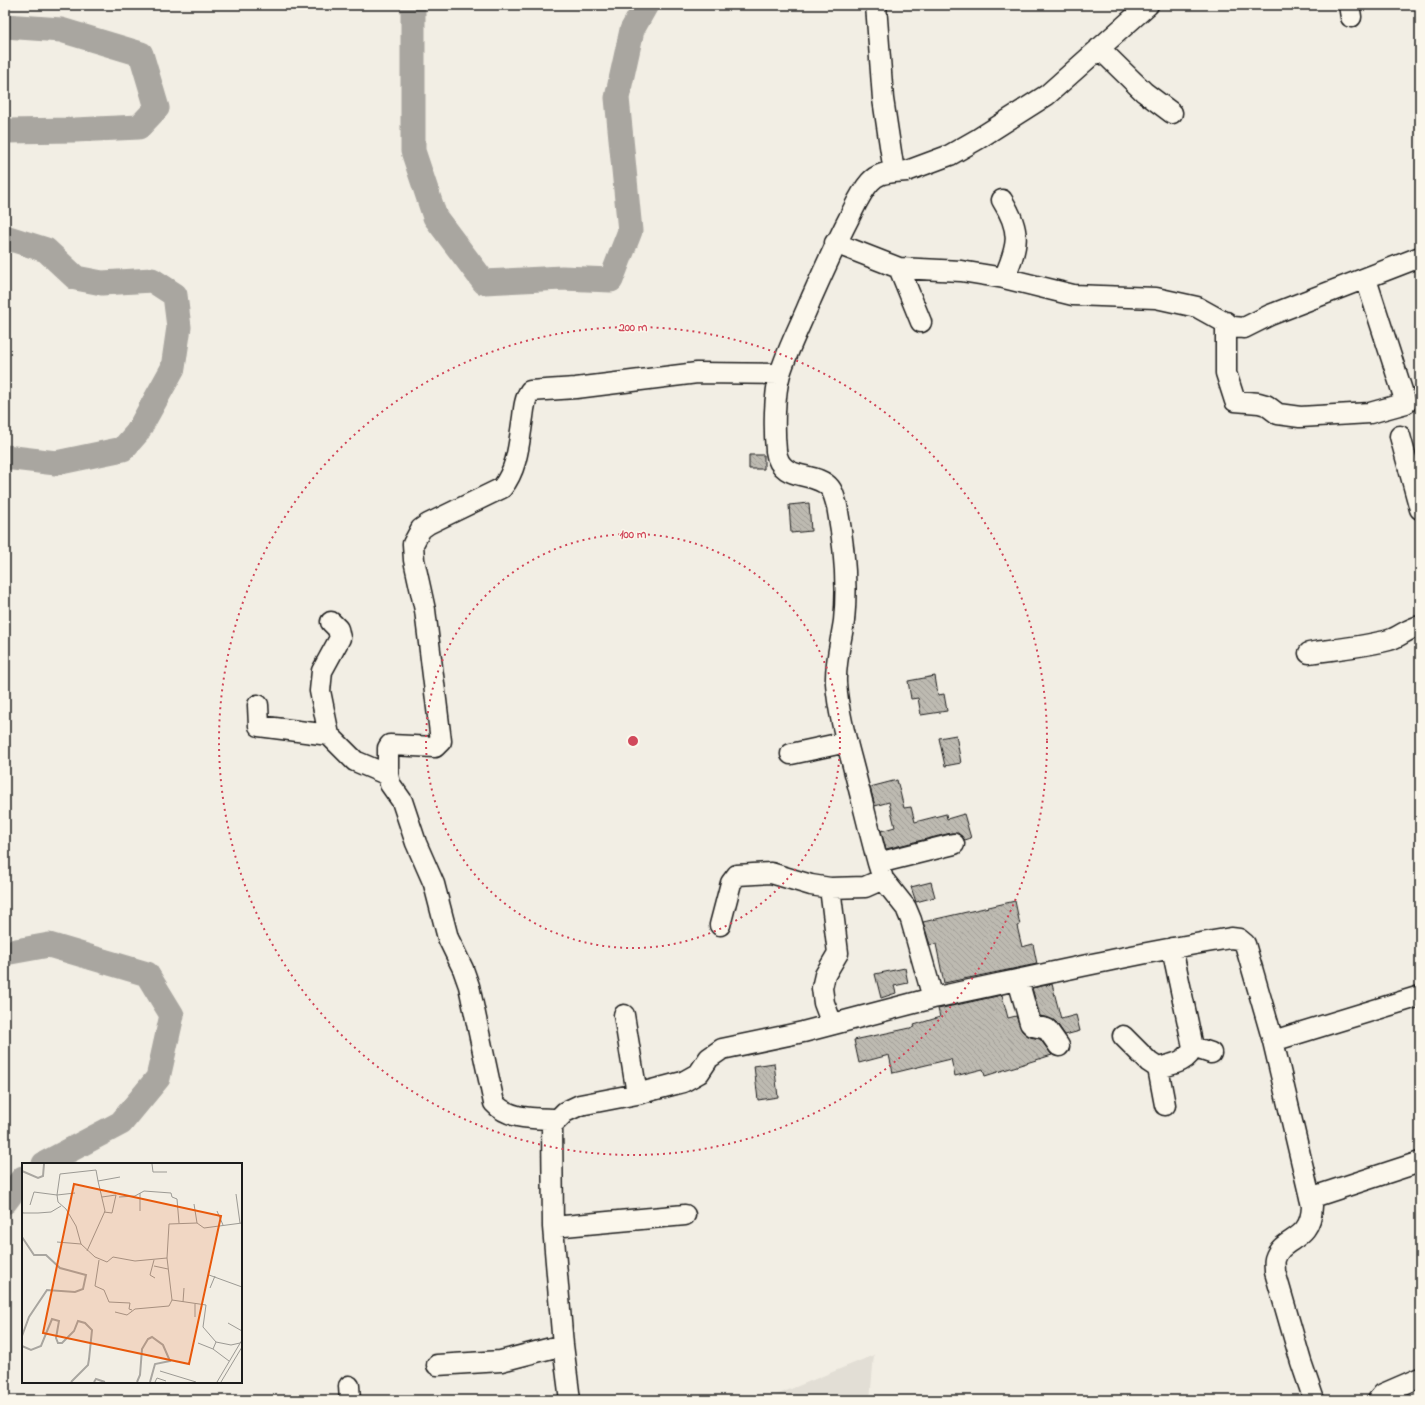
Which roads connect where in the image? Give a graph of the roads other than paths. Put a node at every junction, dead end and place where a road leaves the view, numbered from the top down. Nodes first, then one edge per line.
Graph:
1 (876, 5) edge
2 (1148, 5) edge
3 (1099, 48) junction
4 (1172, 113) dead end
5 (894, 172) junction
6 (1002, 200) dead end
7 (835, 244) junction
8 (1420, 257) edge
9 (900, 268) junction
10 (1004, 278) junction
11 (1366, 279) junction
12 (921, 322) dead end
13 (1226, 322) junction
14 (780, 374) junction
15 (1400, 436) dead end
16 (1420, 509) edge
17 (331, 622) dead end
18 (1420, 626) edge
19 (1309, 653) dead end
20 (258, 705) dead end
21 (329, 735) junction
22 (847, 742) junction
23 (791, 754) dead end
24 (388, 775) junction
25 (954, 844) dead end
26 (881, 871) junction
27 (830, 888) junction
28 (720, 925) dead end
29 (1172, 948) junction
30 (1018, 980) junction
31 (1420, 996) edge
32 (933, 998) junction
33 (624, 1015) dead end
34 (832, 1024) junction
35 (1124, 1036) dead end
36 (1273, 1041) junction
37 (1059, 1046) dead end
38 (1193, 1047) junction
39 (1211, 1054) dead end
40 (1158, 1068) junction
41 (637, 1094) junction
42 (1165, 1105) dead end
43 (557, 1119) junction
44 (1420, 1162) edge
45 (1310, 1198) junction
46 (685, 1215) dead end
47 (553, 1227) junction
48 (563, 1345) junction
49 (437, 1365) dead end
50 (1420, 1378) edge
51 (570, 1400) edge
52 (1314, 1400) edge
53 (1378, 1400) edge

1 - 5 street
2 - 3 street
3 - 4 street
3 - 5 street
5 - 7 street
6 - 10 street
7 - 9 street
7 - 14 street
8 - 11 street
9 - 10 street
9 - 12 street
10 - 13 street
11 - 13 street
11 - 13 street
14 - 22 street
14 - 24 street
15 - 16 street
17 - 21 street
18 - 19 street
20 - 21 street
21 - 24 street
22 - 23 street
22 - 26 street
24 - 43 street
25 - 26 street
26 - 27 street
26 - 32 street
27 - 28 street
27 - 34 street
29 - 30 street
29 - 36 street
29 - 38 street
30 - 32 street
30 - 37 street
31 - 36 street
32 - 34 street
33 - 41 street
34 - 41 street
35 - 40 street
36 - 45 street
38 - 39 street
38 - 40 street
40 - 42 street
41 - 43 street
43 - 47 street
44 - 45 street
45 - 52 street
46 - 47 street
47 - 48 street
48 - 49 street
48 - 51 street
50 - 53 street

